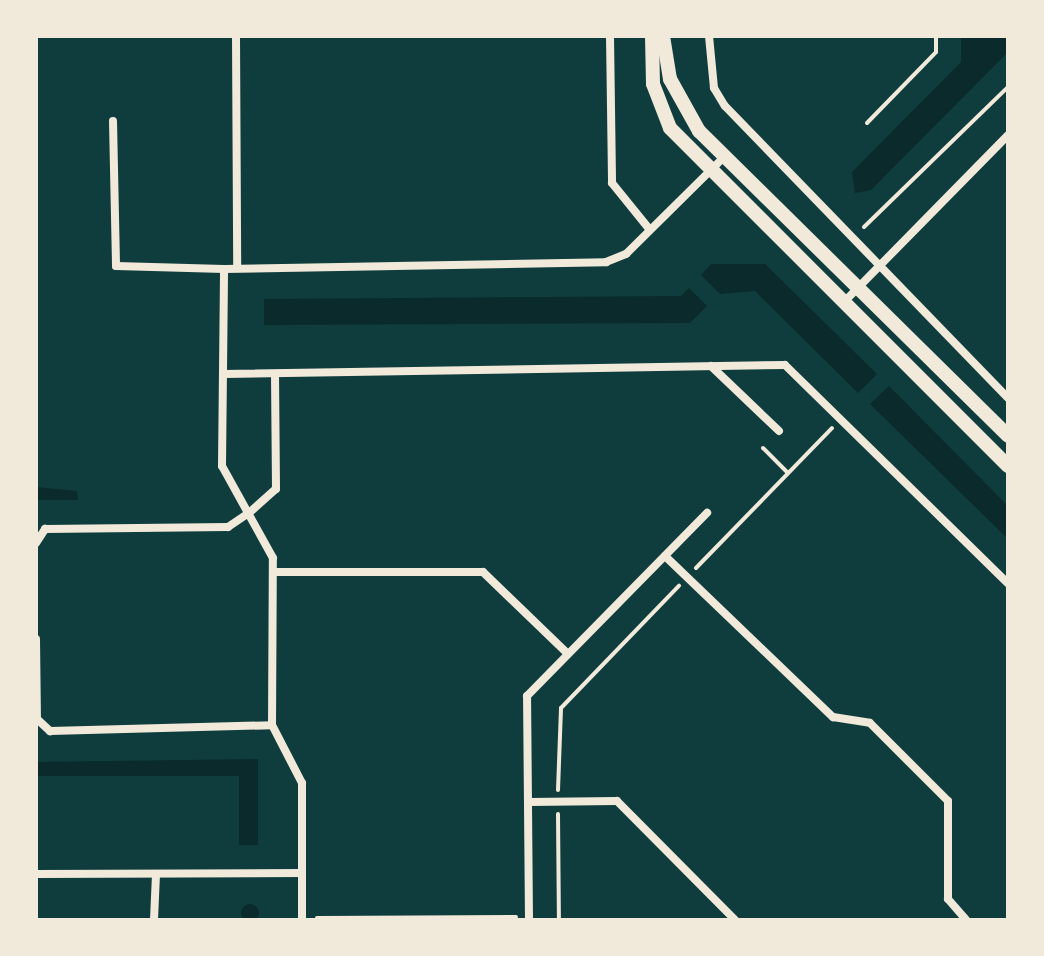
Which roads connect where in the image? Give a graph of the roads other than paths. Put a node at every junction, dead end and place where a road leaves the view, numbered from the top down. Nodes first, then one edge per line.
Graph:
1 (236, 36) edge
2 (610, 36) edge
3 (652, 36) edge
4 (663, 36) edge
5 (709, 36) edge
6 (113, 121) dead end
7 (1008, 135) edge
8 (725, 156) junction
9 (711, 170) junction
10 (650, 230) junction
11 (237, 265) junction
12 (878, 267) junction
13 (224, 269) junction
14 (857, 289) junction
15 (844, 302) junction
16 (710, 366) junction
17 (224, 374) junction
18 (275, 374) junction
19 (1008, 398) edge
20 (779, 431) dead end
21 (1008, 436) edge
22 (1008, 466) edge
23 (249, 513) junction
24 (707, 513) dead end
25 (36, 543) edge
26 (665, 556) junction
27 (273, 572) junction
28 (1008, 583) edge
29 (36, 639) edge
30 (568, 654) junction
31 (272, 725) junction
32 (529, 802) junction
33 (302, 873) junction
34 (36, 874) edge
35 (156, 874) junction
36 (302, 919) edge
37 (528, 919) edge
38 (154, 920) edge
39 (735, 920) edge
40 (966, 920) edge

1 - 11 street
2 - 10 street
3 - 9 street
4 - 8 street
5 - 12 street
6 - 13 street
7 - 12 street
8 - 9 street
8 - 14 street
9 - 10 street
9 - 15 street
10 - 11 street
11 - 13 street
12 - 14 street
12 - 19 street
13 - 17 street
14 - 15 street
14 - 21 street
15 - 22 street
16 - 18 street
16 - 20 street
16 - 28 street
17 - 18 street
17 - 23 street
18 - 23 street
23 - 25 street
23 - 27 street
24 - 26 street
26 - 30 street
26 - 40 street
27 - 30 street
27 - 31 street
29 - 31 street
30 - 32 street
31 - 33 street
32 - 37 street
32 - 39 street
33 - 35 street
33 - 36 street
34 - 35 street
35 - 38 street

